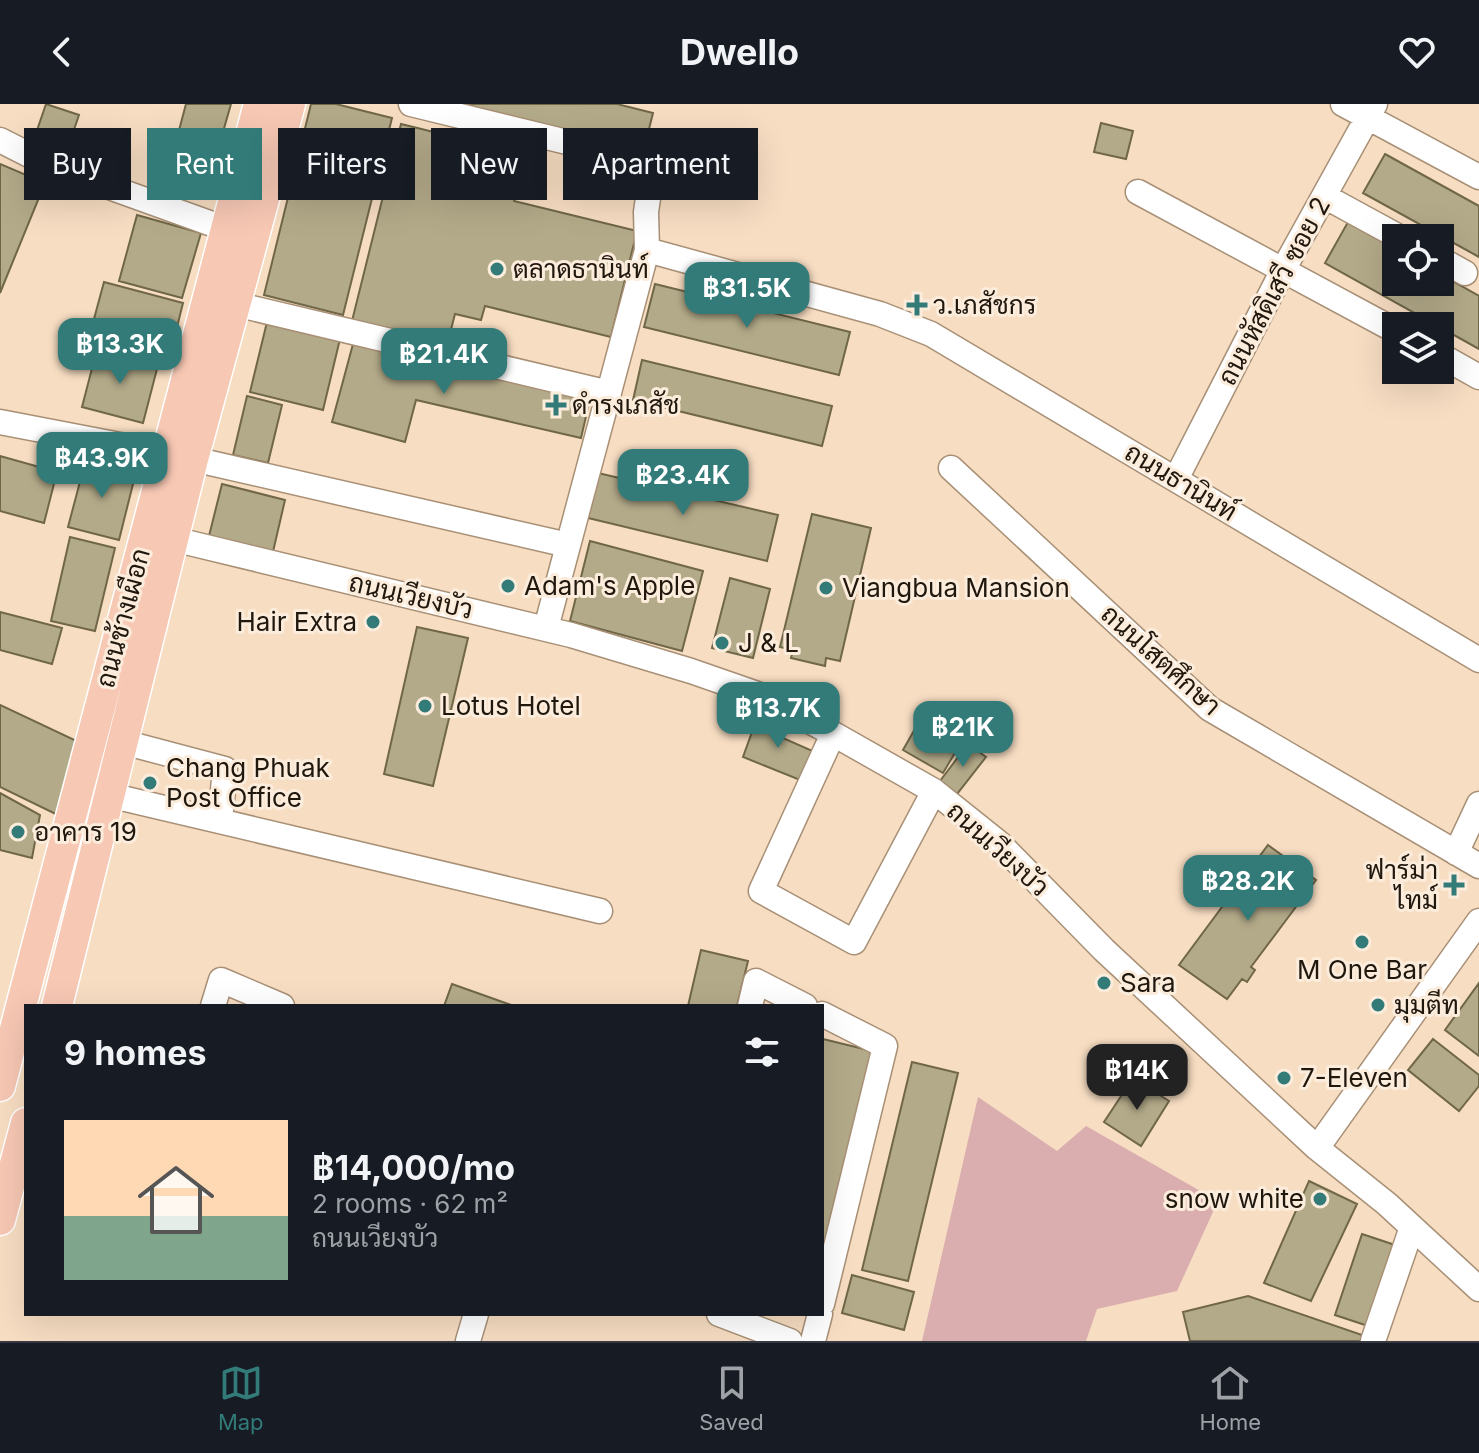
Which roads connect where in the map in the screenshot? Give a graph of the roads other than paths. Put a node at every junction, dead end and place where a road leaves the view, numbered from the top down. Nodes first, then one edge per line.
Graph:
1 (259, 104) edge
2 (290, 104) edge
3 (411, 104) edge
4 (1343, 104) edge
5 (1372, 111) edge
6 (0, 140) edge
7 (1479, 177) edge
8 (1138, 192) dead end
9 (1324, 196) junction
10 (1382, 228) edge
11 (226, 229) junction
12 (647, 250) junction
13 (1454, 267) edge
14 (1283, 270) junction
15 (1465, 273) dead end
16 (235, 304) junction
17 (1382, 323) edge
18 (1454, 363) edge
19 (1479, 377) edge
20 (609, 393) junction
21 (0, 422) edge
22 (180, 456) junction
23 (951, 468) dead end
24 (1176, 479) junction
25 (173, 539) junction
26 (568, 545) junction
27 (546, 628) junction
28 (1479, 660) edge
29 (833, 734) junction
30 (123, 742) junction
31 (934, 791) junction
32 (109, 795) junction
33 (1479, 804) edge
34 (220, 821) junction
35 (1456, 853) junction
36 (1479, 866) edge
37 (600, 911) dead end
38 (1479, 921) edge
39 (57, 1004) edge
40 (214, 1004) edge
41 (277, 1004) edge
42 (750, 1004) edge
43 (801, 1004) edge
44 (824, 1015) edge
45 (0, 1086) edge
46 (24, 1130) edge
47 (1317, 1148) junction
48 (0, 1220) edge
49 (1412, 1227) junction
50 (1479, 1289) edge
51 (824, 1296) edge
52 (475, 1316) edge
53 (724, 1316) edge
54 (819, 1316) edge
55 (468, 1341) edge
56 (790, 1341) edge
57 (813, 1341) edge
58 (1373, 1341) edge

1 - 11 main road, ถนนช้างเผือก
2 - 16 main road, ถนนช้างเผือก
3 - 12 street
4 - 5 street
5 - 7 street
5 - 9 street, ถนนหัสดิเสวี ซอย 2
6 - 11 street
8 - 14 street
9 - 10 street
9 - 14 street, ถนนหัสดิเสวี ซอย 2
11 - 22 main road, ถนนช้างเผือก
12 - 20 street
12 - 24 street, ถนนธานินท์
13 - 15 street
14 - 17 street
14 - 24 street, ถนนหัสดิเสวี ซอย 2
16 - 20 street
16 - 22 main road, ถนนช้างเผือก
18 - 19 street
20 - 26 street
21 - 22 street
22 - 25 main road, ถนนช้างเผือก
22 - 26 street
22 - 45 main road, ถนนช้างเผือก
23 - 35 street, ถนนโสตศึกษา
24 - 28 street, ถนนธานินท์
25 - 27 street, ถนนเวียงบัว
25 - 30 main road, ถนนช้างเผือก
26 - 27 street
27 - 29 street, ถนนเวียงบัว
29 - 31 street, ถนนเวียงบัว
29 - 31 street
30 - 32 main road, ถนนช้างเผือก
30 - 34 street
31 - 47 street, ถนนเวียงบัว
32 - 34 street
32 - 39 main road, ถนนช้างเผือก
33 - 35 street
34 - 37 street
35 - 36 street, ถนนโสตศึกษา
38 - 47 street
40 - 41 street
42 - 43 street
44 - 51 street
46 - 48 main road
47 - 49 street, ถนนเวียงบัว
49 - 50 street, ถนนเวียงบัว
49 - 58 street
52 - 55 street
53 - 56 street
54 - 57 street

